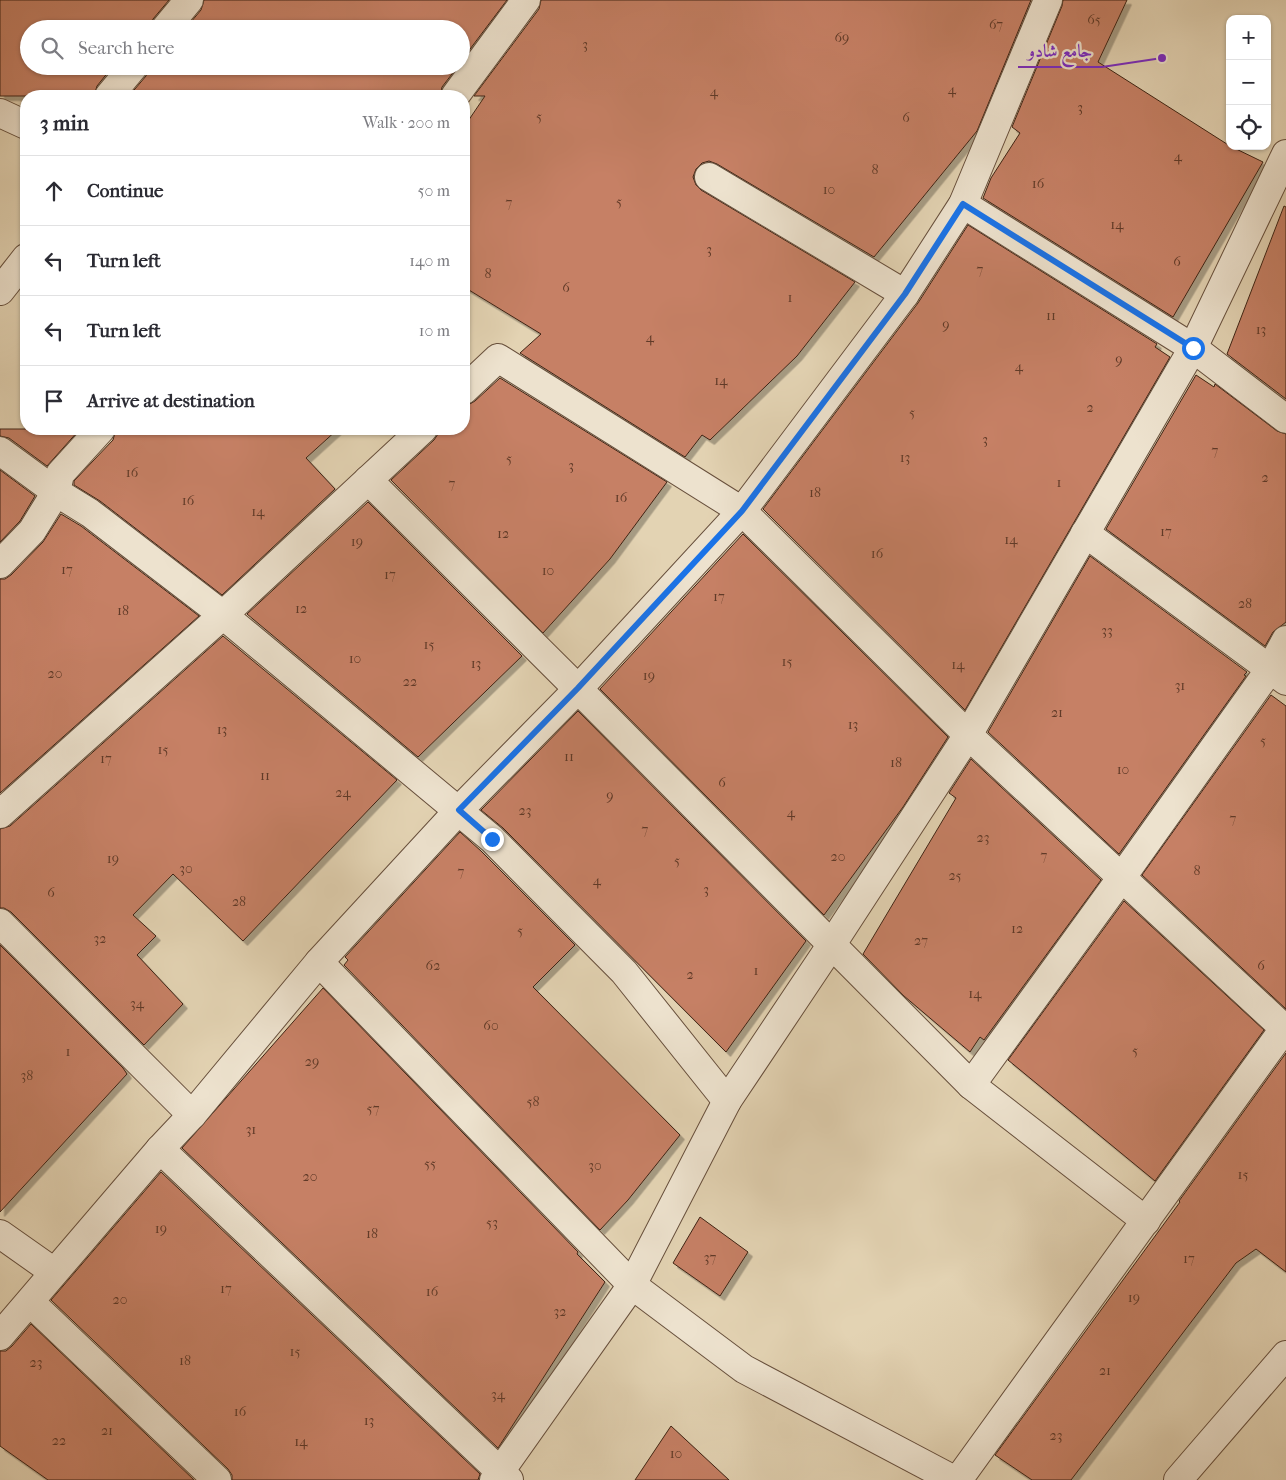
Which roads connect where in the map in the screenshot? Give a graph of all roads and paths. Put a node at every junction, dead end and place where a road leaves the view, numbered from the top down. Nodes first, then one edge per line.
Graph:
1 (188, 0) edge
2 (526, 0) edge
3 (1048, 0) edge
4 (172, 20) edge
5 (126, 75) edge
6 (114, 90) edge
7 (459, 90) edge
8 (0, 113) edge
9 (20, 122) edge
10 (1286, 154) edge
11 (709, 177) dead end
12 (963, 204) junction
13 (20, 266) edge
14 (0, 291) edge
15 (905, 294) junction
16 (1193, 348) junction
17 (470, 384) edge
18 (1286, 419) edge
19 (95, 435) edge
20 (417, 435) edge
21 (0, 451) edge
22 (368, 480) junction
23 (56, 492) junction
24 (742, 511) junction
25 (1085, 533) junction
26 (0, 564) edge
27 (223, 615) junction
28 (1286, 640) edge
29 (1278, 675) edge
30 (578, 688) junction
31 (968, 735) junction
32 (459, 810) junction
33 (0, 814) edge
34 (1122, 877) junction
35 (0, 923) edge
36 (832, 944) junction
37 (320, 962) junction
38 (1286, 1028) edge
39 (971, 1085) junction
40 (727, 1101) junction
41 (192, 1115) junction
42 (160, 1148) junction
43 (1146, 1221) junction
44 (0, 1234) edge
45 (54, 1272) junction
46 (632, 1285) junction
47 (30, 1302) junction
48 (0, 1336) edge
49 (1286, 1355) edge
50 (501, 1477) edge
51 (217, 1480) edge
52 (954, 1480) edge
53 (958, 1480) edge
54 (1178, 1480) edge

1 - 4 street
2 - 7 street
3 - 12 street
5 - 6 street
8 - 9 street
10 - 16 street
11 - 15 street
12 - 15 street
12 - 16 street
13 - 14 street
15 - 24 street
16 - 18 street
16 - 25 street
17 - 24 street
19 - 23 street
20 - 22 street
21 - 23 street
22 - 27 street
22 - 30 street
23 - 26 street
23 - 27 street
24 - 30 street
24 - 31 street
25 - 29 street
25 - 31 street
27 - 32 street
27 - 33 street
28 - 29 street
29 - 34 street
30 - 32 street
30 - 36 street
31 - 34 street
31 - 36 street
32 - 37 street
32 - 40 street
34 - 38 street
34 - 39 street
35 - 41 street
36 - 39 street
36 - 40 street
37 - 41 street
37 - 46 street
38 - 43 street
39 - 43 street
40 - 46 street
41 - 42 street
42 - 45 street
42 - 50 street
43 - 53 street
44 - 45 street
45 - 47 street
46 - 50 street
46 - 52 street
47 - 48 street
47 - 51 street
49 - 54 street

